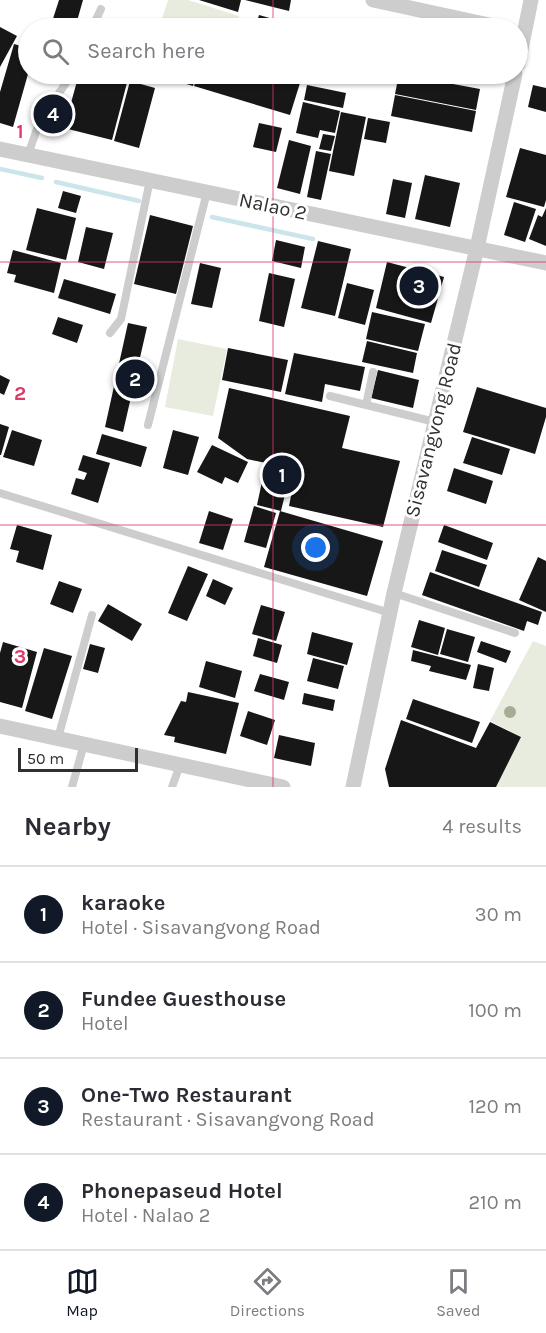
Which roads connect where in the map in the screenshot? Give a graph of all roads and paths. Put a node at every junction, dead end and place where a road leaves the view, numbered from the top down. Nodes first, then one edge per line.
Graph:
1 (373, 0) edge
2 (531, 0) edge
3 (101, 9) dead end
4 (97, 18) edge
5 (457, 18) edge
6 (525, 18) edge
7 (65, 84) edge
8 (513, 84) edge
9 (0, 149) edge
10 (28, 155) junction
11 (150, 180) junction
12 (207, 192) junction
13 (477, 248) junction
14 (546, 263) edge
15 (110, 333) dead end
16 (373, 372) dead end
17 (330, 396) dead end
18 (366, 405) junction
19 (435, 422) junction
20 (148, 425) dead end
21 (0, 493) edge
22 (394, 593) junction
23 (390, 613) junction
24 (92, 615) dead end
25 (515, 633) dead end
26 (0, 726) edge
27 (58, 738) junction
28 (84, 744) junction
29 (180, 765) junction
30 (72, 787) edge
31 (172, 787) edge
32 (283, 787) edge
33 (353, 787) edge

1 - 5 street
2 - 6 street
3 - 4 lane
7 - 10 lane
8 - 13 street, Sisavangvong Road
9 - 10 street, Nalao 2
10 - 11 street, Nalao 2
11 - 12 street, Nalao 2
11 - 15 lane
12 - 13 street, Nalao 2
12 - 20 lane
13 - 14 street, Nalao 2
13 - 19 street, Sisavangvong Road
16 - 18 lane
17 - 18 lane
18 - 19 lane
19 - 22 street, Sisavangvong Road
21 - 23 lane
22 - 23 street, Sisavangvong Road
22 - 25 lane
23 - 33 street, Sisavangvong Road
24 - 27 lane
26 - 27 street
27 - 28 street
28 - 29 street
28 - 30 lane
29 - 31 lane
29 - 32 street

